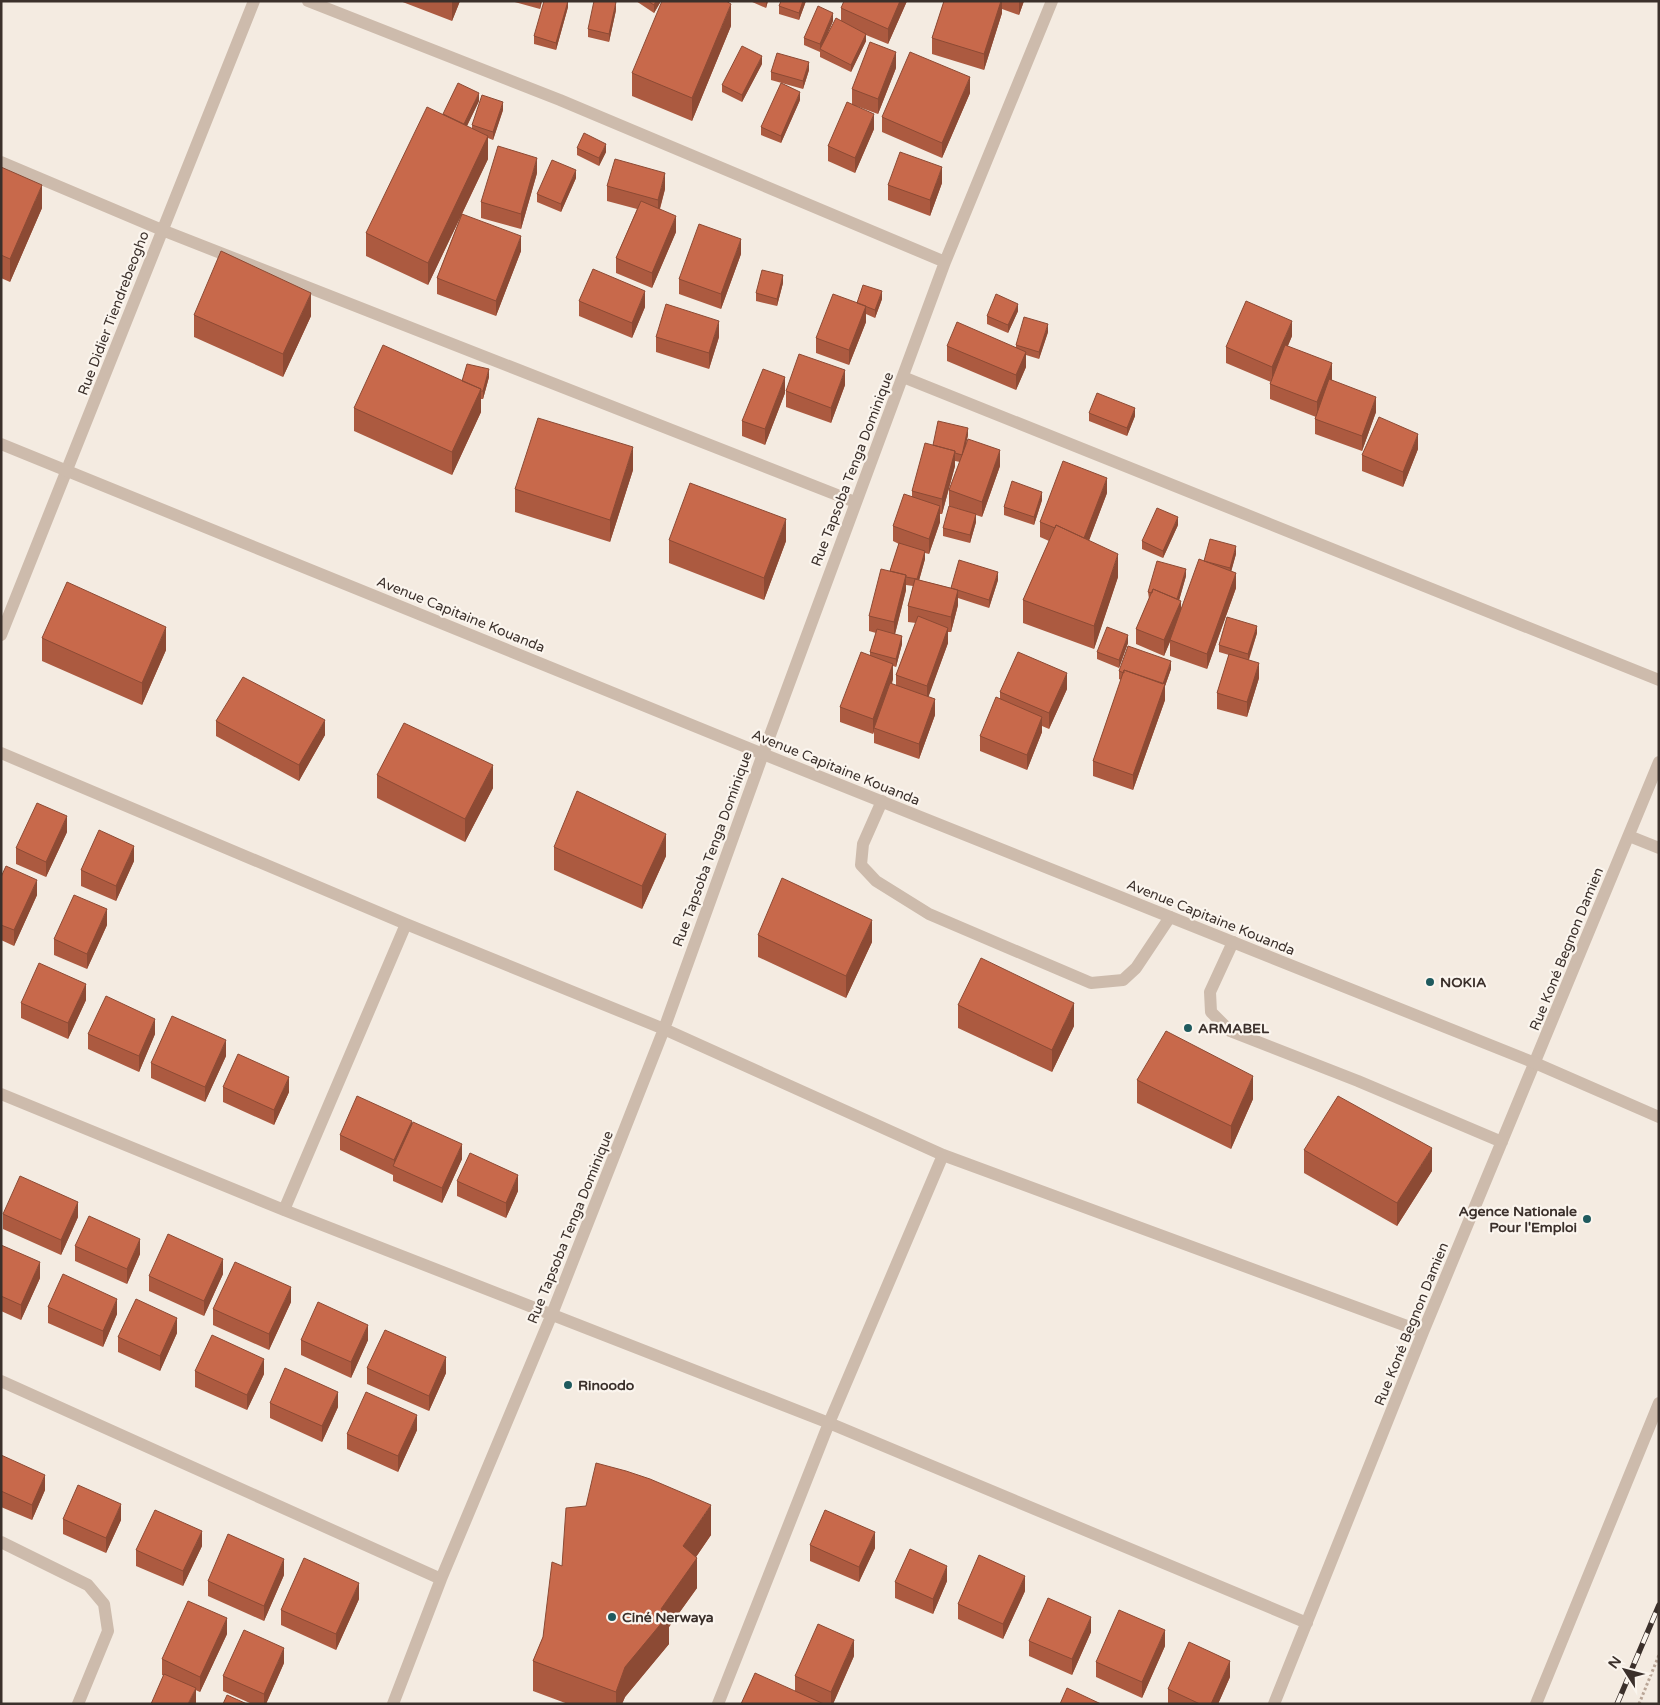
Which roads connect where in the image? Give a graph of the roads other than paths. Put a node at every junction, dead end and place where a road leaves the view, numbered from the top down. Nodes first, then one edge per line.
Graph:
1 (254, 1) edge
2 (308, 1) edge
3 (1052, 1) edge
4 (1, 162) edge
5 (162, 230) junction
6 (945, 262) junction
7 (903, 377) junction
8 (1, 444) edge
9 (68, 470) junction
10 (855, 502) junction
11 (1, 635) edge
12 (1659, 680) edge
13 (1, 753) edge
14 (762, 754) junction
15 (1659, 762) edge
16 (882, 801) junction
17 (1629, 836) junction
18 (1659, 848) edge
19 (1170, 917) junction
20 (406, 924) junction
21 (1233, 942) junction
22 (664, 1029) junction
23 (1535, 1063) junction
24 (1, 1094) edge
25 (1659, 1116) edge
26 (1502, 1142) junction
27 (943, 1155) junction
28 (284, 1210) junction
29 (552, 1314) junction
30 (1423, 1332) junction
31 (1, 1381) edge
32 (1659, 1403) edge
33 (829, 1423) junction
34 (1, 1542) edge
35 (441, 1579) junction
36 (1307, 1623) junction
37 (78, 1704) edge
38 (393, 1704) edge
39 (718, 1704) edge
40 (1274, 1704) edge
41 (1536, 1704) edge

1 - 5 street, Rue Didier Tiendrebeogho
2 - 6 street
3 - 6 street, Rue Tapsoba Tenga Dominique
4 - 5 street
5 - 9 street, Rue Didier Tiendrebeogho
5 - 10 street
6 - 7 street, Rue Tapsoba Tenga Dominique
7 - 10 street, Rue Tapsoba Tenga Dominique
7 - 12 street
8 - 9 street, Avenue Capitaine Kouanda
9 - 11 street, Rue Didier Tiendrebeogho
9 - 14 street, Avenue Capitaine Kouanda
10 - 14 street, Rue Tapsoba Tenga Dominique
13 - 20 street
14 - 16 street, Avenue Capitaine Kouanda
14 - 22 street, Rue Tapsoba Tenga Dominique
15 - 17 street, Rue Koné Begnon Damien
16 - 19 street, Avenue Capitaine Kouanda
16 - 19 street
17 - 18 street
17 - 23 street, Rue Koné Begnon Damien
19 - 21 street, Avenue Capitaine Kouanda
20 - 22 street
20 - 28 street
21 - 23 street, Avenue Capitaine Kouanda
21 - 26 street
22 - 27 street
22 - 29 street, Rue Tapsoba Tenga Dominique
23 - 25 street, Avenue Capitaine Kouanda
23 - 26 street, Rue Koné Begnon Damien
24 - 28 street
26 - 30 street, Rue Koné Begnon Damien
27 - 30 street
27 - 33 street
28 - 29 street
29 - 33 street
29 - 35 street, Rue Tapsoba Tenga Dominique
30 - 36 street, Rue Koné Begnon Damien
31 - 35 street
32 - 41 street
33 - 36 street
33 - 39 street
34 - 37 street
35 - 38 street, Rue Tapsoba Tenga Dominique
36 - 40 street, Rue Koné Begnon Damien

